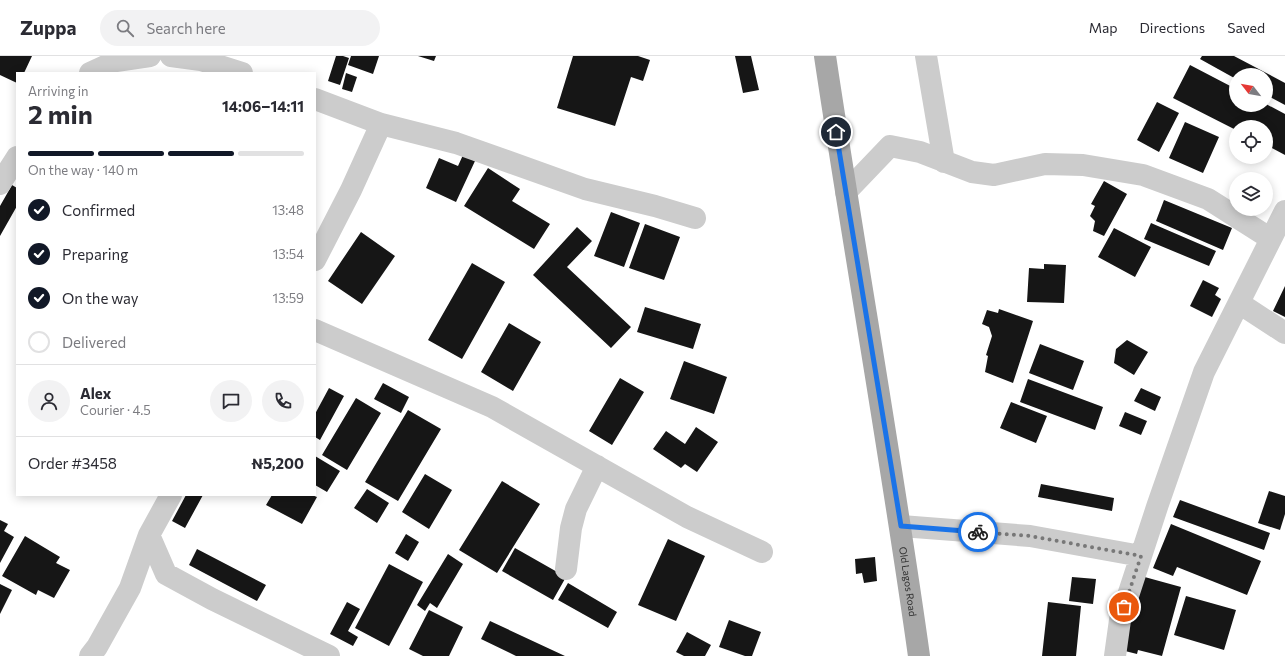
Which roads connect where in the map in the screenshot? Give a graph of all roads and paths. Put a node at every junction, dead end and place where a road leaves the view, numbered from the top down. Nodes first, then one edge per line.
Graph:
1 (150, 56) edge
2 (171, 56) edge
3 (825, 56) edge
4 (926, 56) edge
5 (92, 72) edge
6 (239, 72) edge
7 (316, 99) edge
8 (380, 124) junction
9 (11, 160) edge
10 (944, 162) junction
11 (0, 184) edge
12 (846, 192) junction
13 (1285, 211) edge
14 (695, 218) dead end
15 (1271, 239) junction
16 (316, 258) edge
17 (1239, 303) junction
18 (316, 330) edge
19 (1285, 333) edge
20 (597, 466) junction
21 (170, 496) edge
22 (901, 526) junction
23 (149, 535) junction
24 (762, 552) dead end
25 (1141, 556) junction
26 (566, 569) dead end
27 (166, 574) junction
28 (130, 588) junction
29 (90, 656) edge
30 (329, 656) edge
31 (919, 656) edge
32 (1115, 656) edge

1 - 5 street
2 - 6 street
3 - 12 main road, Old Lagos Road
4 - 10 street
7 - 8 street
8 - 14 street
8 - 16 street
9 - 11 street
10 - 12 street
10 - 15 street
12 - 22 main road, Old Lagos Road
13 - 15 street
15 - 17 street
17 - 19 street
17 - 25 street
18 - 20 street
20 - 24 street
20 - 26 street
21 - 23 street
22 - 25 street
22 - 31 main road, Old Lagos Road
23 - 27 street
23 - 28 street
25 - 32 street
27 - 28 street
27 - 30 street
28 - 29 street

